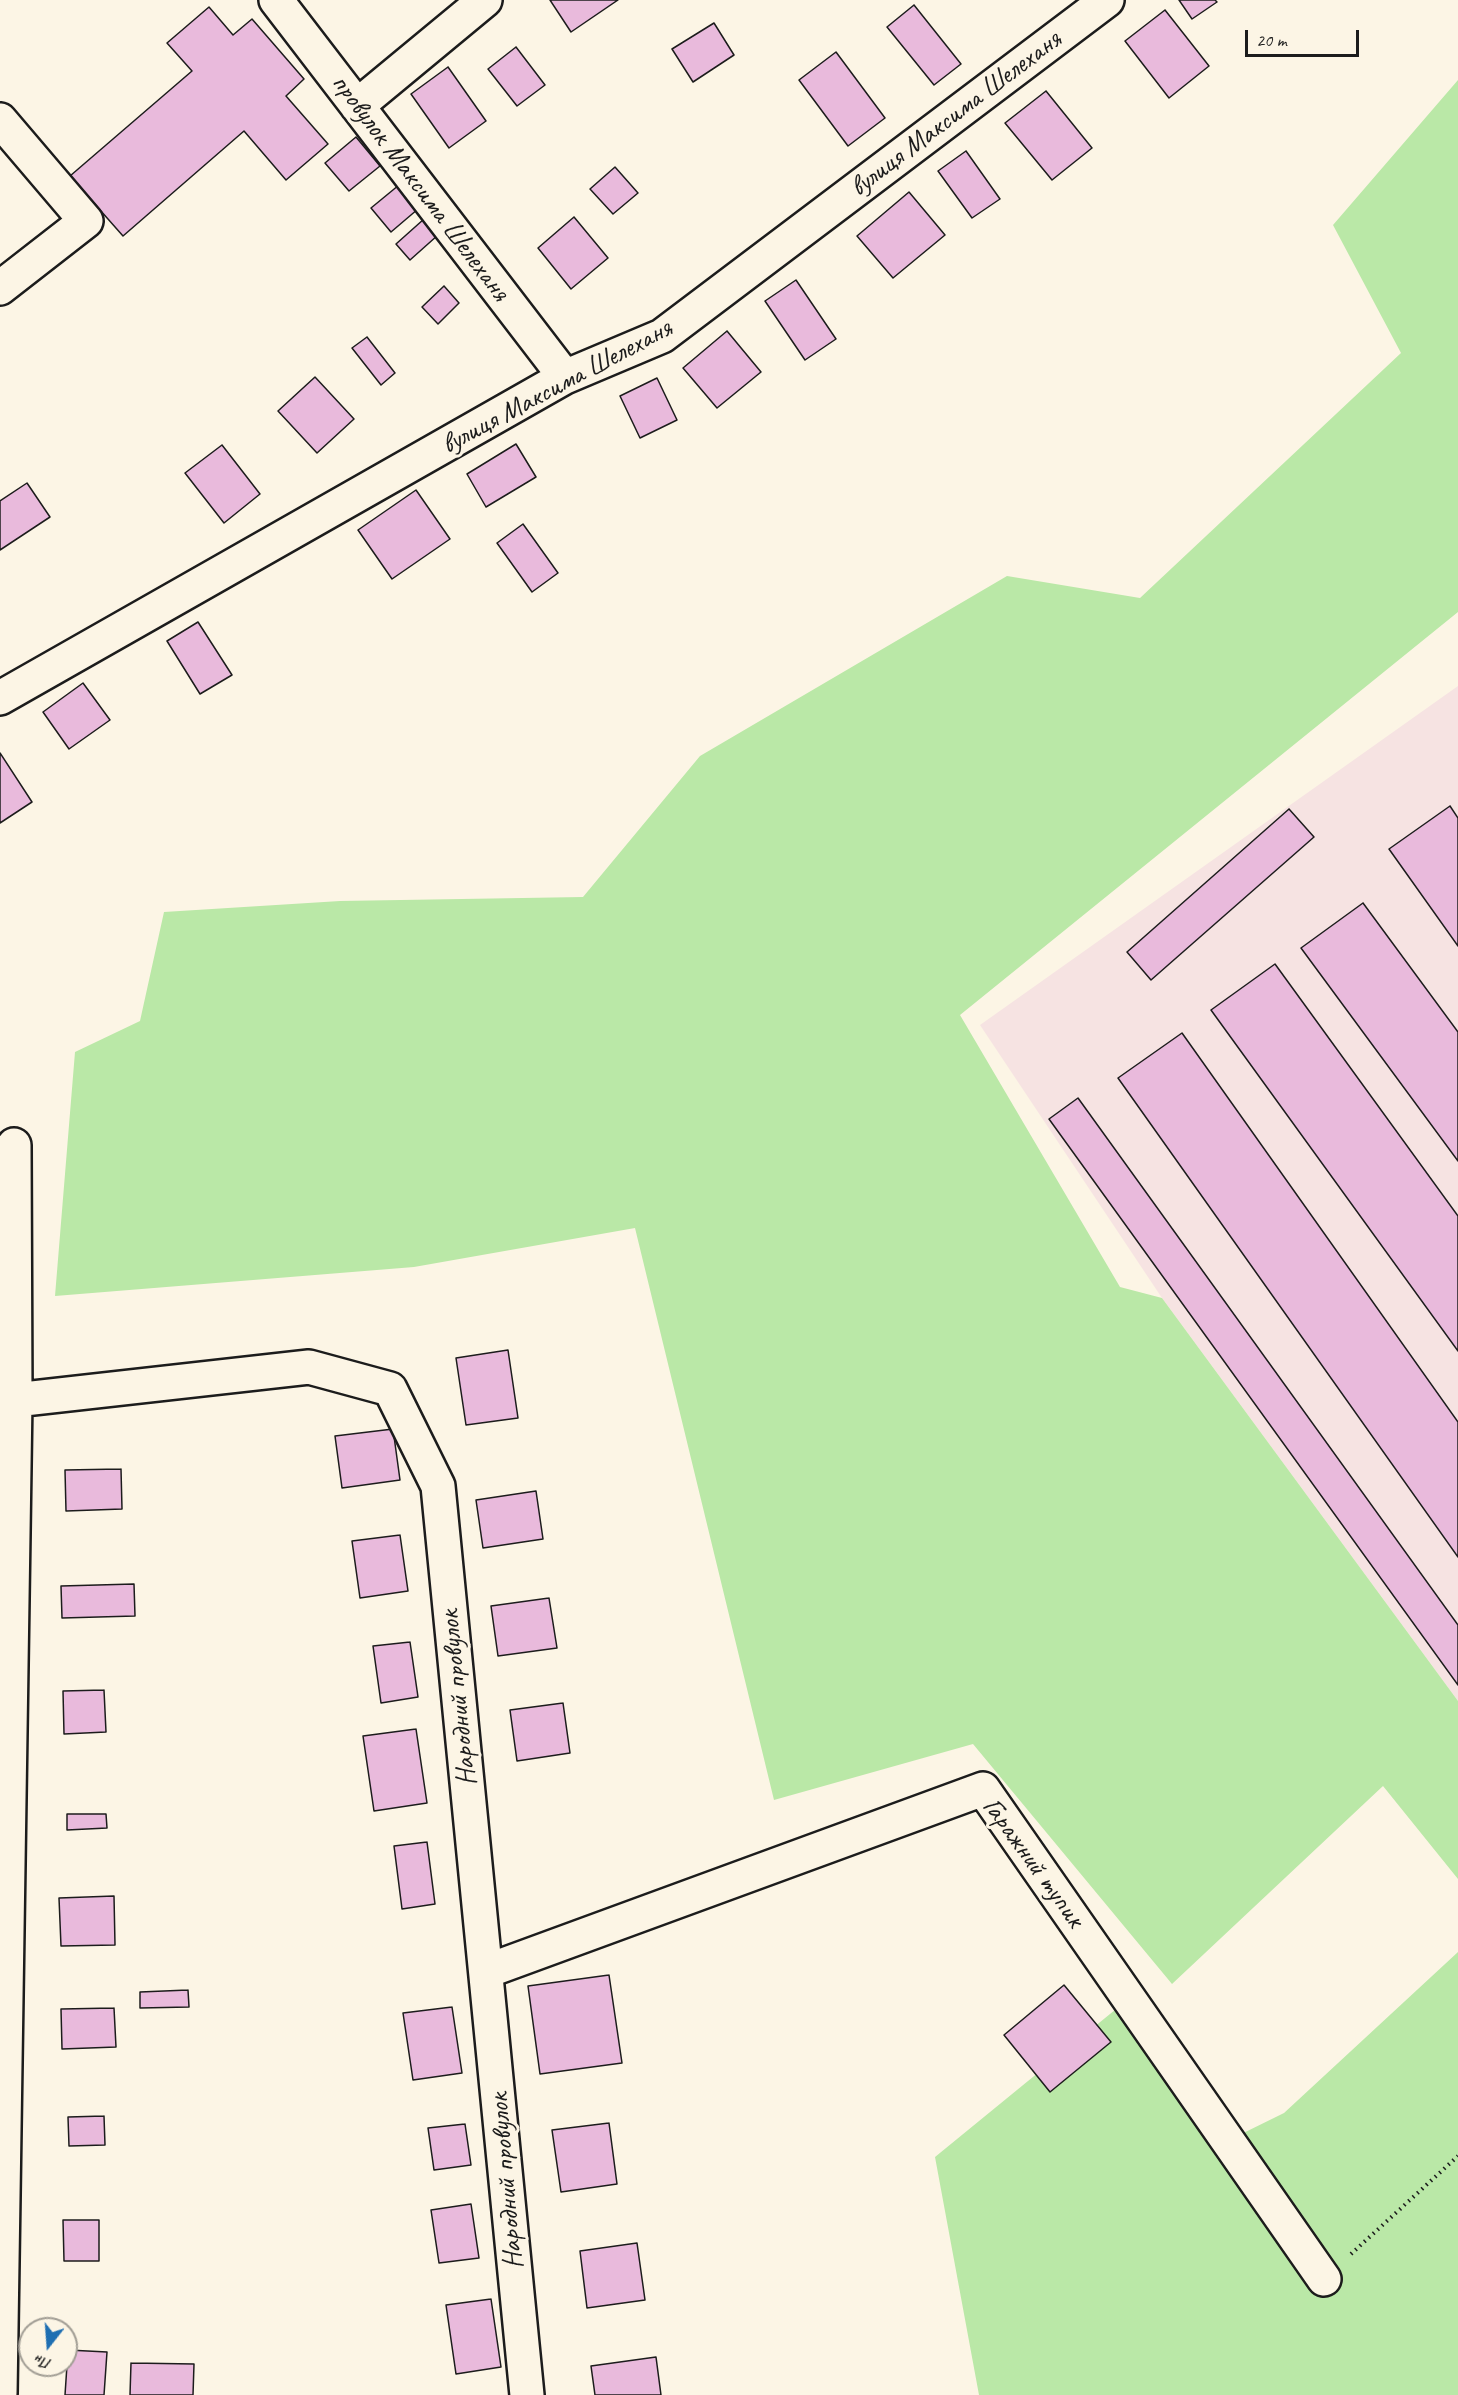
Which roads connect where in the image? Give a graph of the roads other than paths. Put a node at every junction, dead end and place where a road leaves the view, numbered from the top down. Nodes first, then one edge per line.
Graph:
1 (276, 0) edge
2 (485, 0) edge
3 (1107, 0) edge
4 (357, 106) junction
5 (0, 120) edge
6 (0, 288) edge
7 (565, 376) junction
8 (0, 698) edge
9 (14, 1145) dead end
10 (15, 1400) junction
11 (487, 1971) junction
12 (1324, 2279) road end
13 (0, 2393) edge
14 (527, 2395) edge

1 - 4 street, провулок Максима Шелеханя
2 - 4 street
3 - 7 street, вулиця Максима Шелеханя
4 - 7 street, провулок Максима Шелеханя
5 - 6 street
7 - 8 street, вулиця Максима Шелеханя
9 - 10 street
10 - 11 street, Народний провулок
10 - 13 street
11 - 12 street, Гаражний тупик
11 - 14 street, Народний провулок

